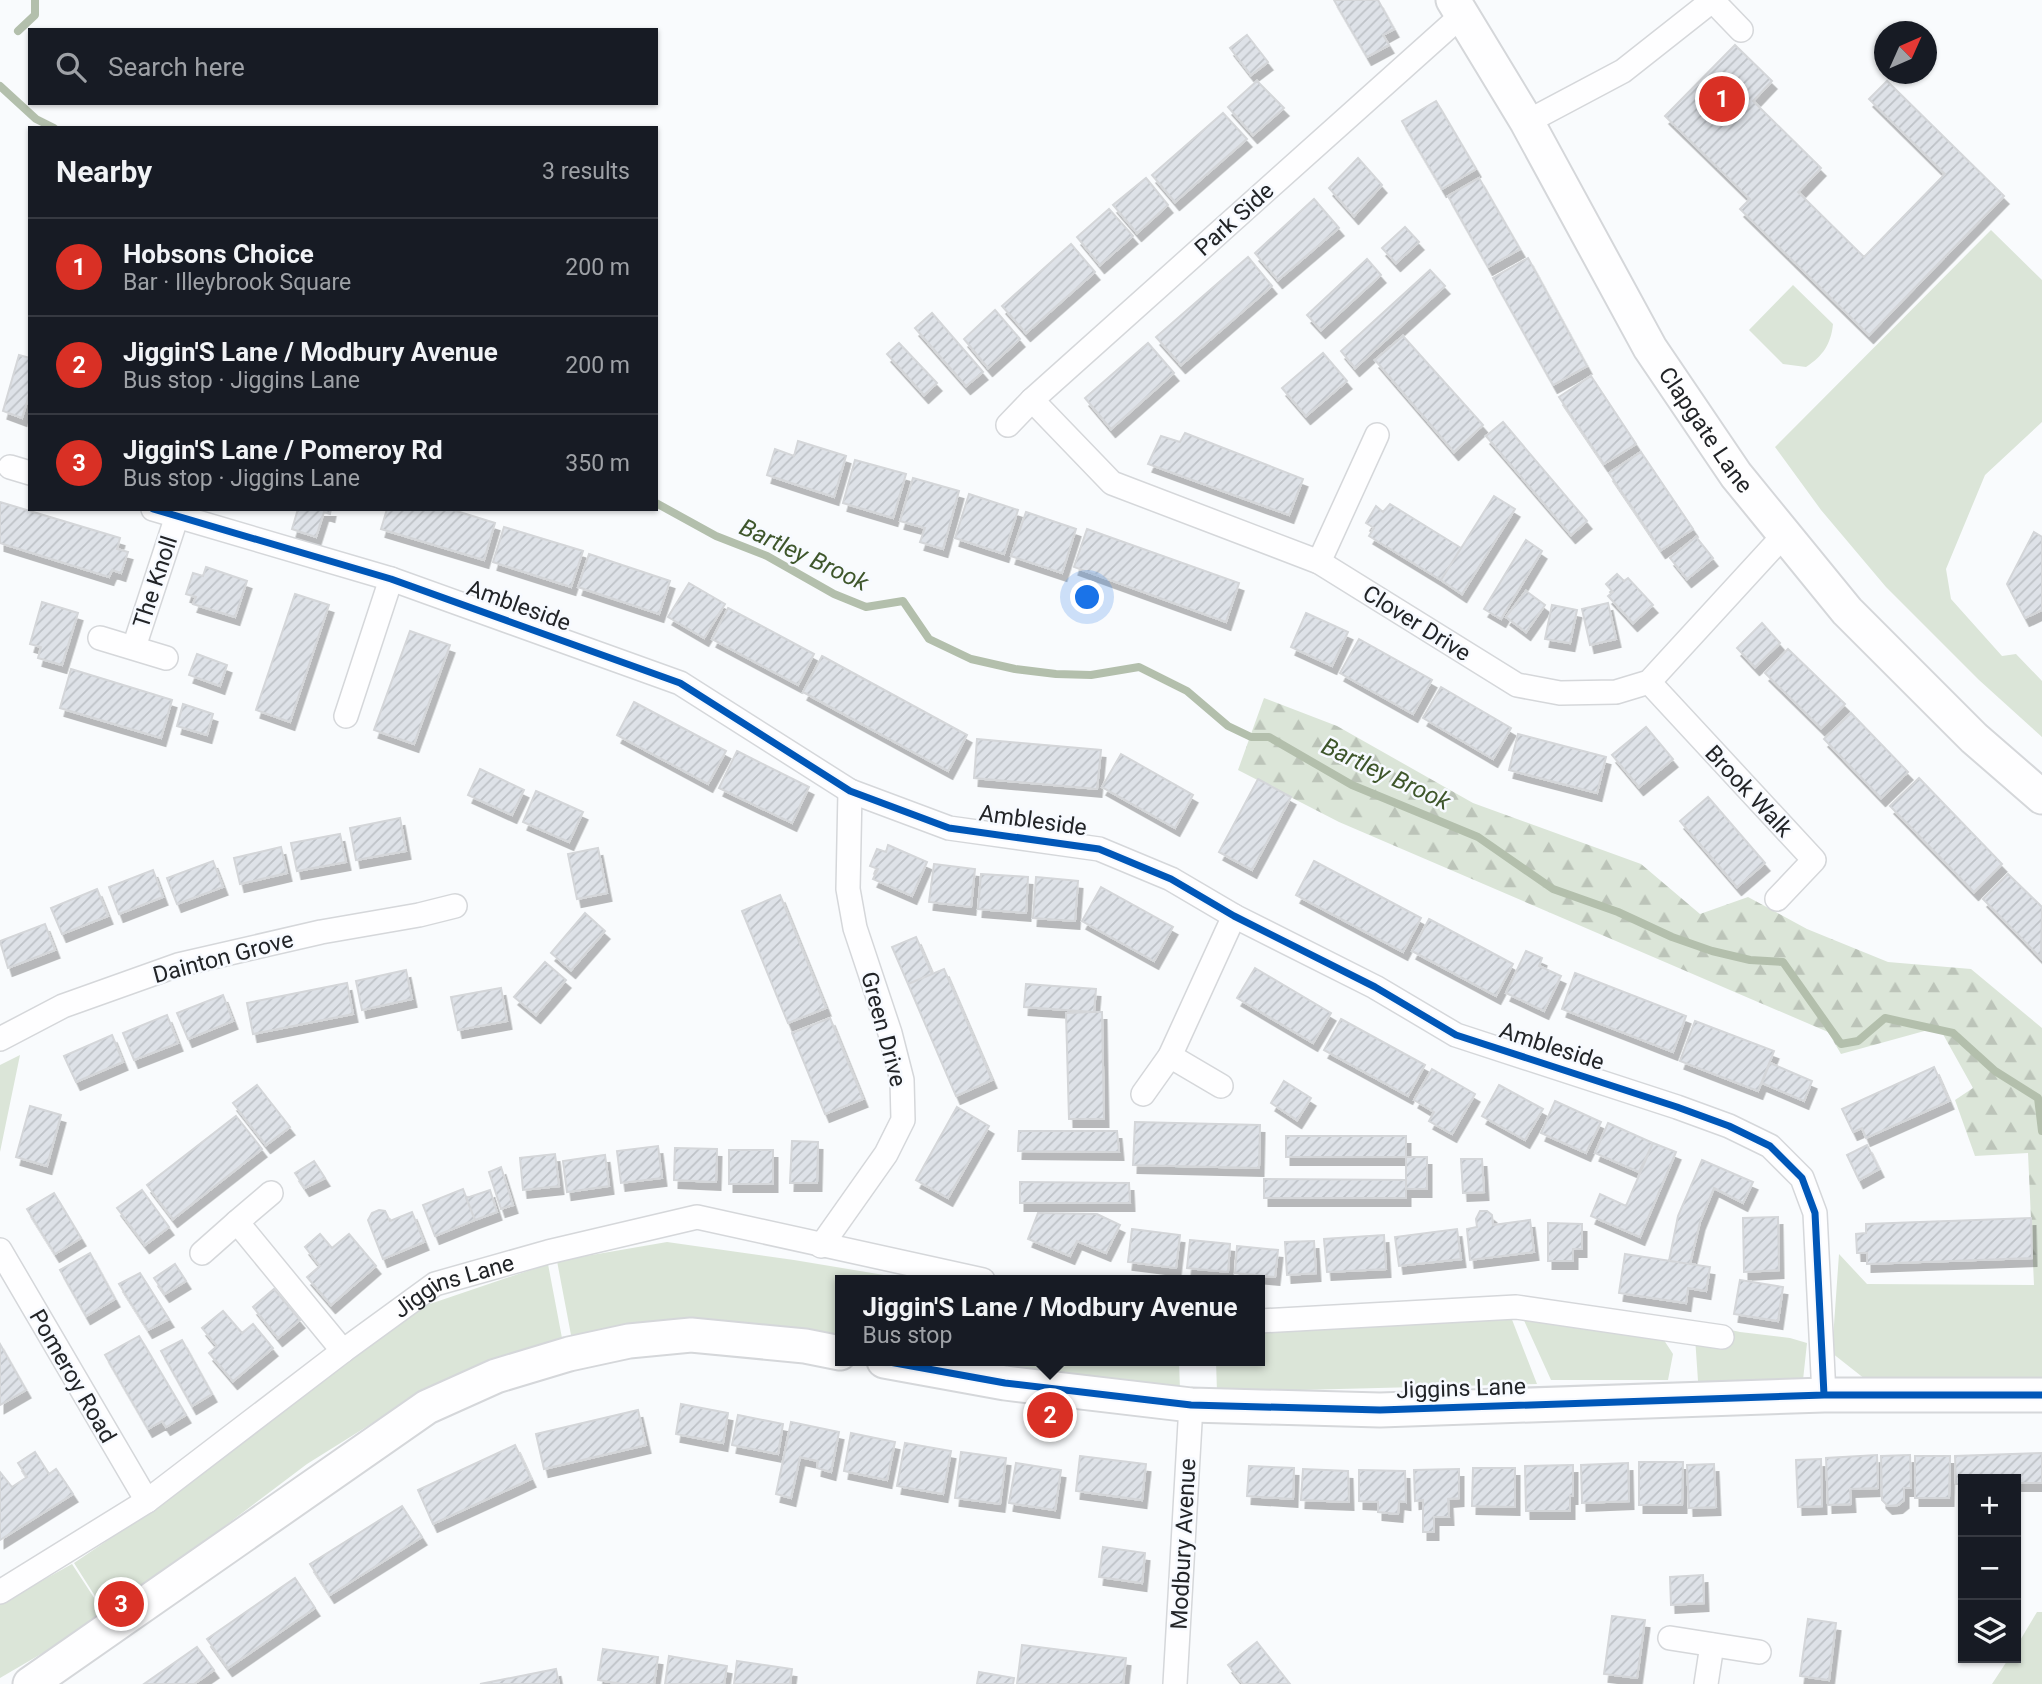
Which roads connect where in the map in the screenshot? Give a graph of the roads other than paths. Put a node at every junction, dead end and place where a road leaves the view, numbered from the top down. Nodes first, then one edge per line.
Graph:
1 (1712, 0) edge
2 (1457, 8) edge
3 (1741, 30) dead end
4 (1527, 122) junction
5 (1032, 400) junction
6 (1008, 425) dead end
7 (1377, 435) dead end
8 (160, 511) edge
9 (177, 516) junction
10 (1784, 535) junction
11 (1319, 562) junction
12 (391, 579) junction
13 (100, 638) dead end
14 (134, 647) junction
15 (166, 658) dead end
16 (1649, 682) junction
17 (346, 716) dead end
18 (850, 791) junction
19 (2042, 797) edge
20 (1777, 899) dead end
21 (455, 906) dead end
22 (1234, 916) junction
23 (0, 1038) edge
24 (1170, 1056) junction
25 (1221, 1086) dead end
26 (1143, 1094) dead end
27 (271, 1193) dead end
28 (236, 1222) junction
29 (821, 1246) junction
30 (0, 1250) edge
31 (202, 1253) dead end
32 (960, 1275) edge
33 (1265, 1321) edge
34 (1723, 1337) dead end
35 (343, 1351) junction
36 (835, 1352) edge
37 (912, 1366) edge
38 (1824, 1395) junction
39 (2042, 1395) edge
40 (1191, 1405) junction
41 (147, 1501) junction
42 (0, 1592) edge
43 (1670, 1638) dead end
44 (1712, 1645) junction
45 (1759, 1652) dead end
46 (30, 1684) edge
47 (1175, 1684) edge
48 (1706, 1684) edge

1 - 3 street
1 - 4 street
2 - 4 street, Clapgate Lane
2 - 5 street, Park Side
4 - 10 street, Clapgate Lane
5 - 6 street, Park Side
5 - 11 street, Clover Drive
7 - 11 street
8 - 9 street, Ambleside
9 - 12 street, Ambleside
9 - 14 street, The Knoll
10 - 16 street
10 - 19 street, Clapgate Lane
11 - 16 street, Clover Drive
12 - 17 street
12 - 18 street, Ambleside
13 - 14 street, The Knoll
14 - 15 street, The Knoll
16 - 20 street, Brook Walk
18 - 22 street, Ambleside
18 - 29 street, Green Drive
21 - 23 street, Dainton Grove
22 - 24 street
22 - 38 street, Ambleside
24 - 25 street
24 - 26 street
27 - 28 street
28 - 31 street
28 - 35 street
29 - 32 street, Jiggins Lane
29 - 35 street, Jiggins Lane
30 - 41 street, Pomeroy Road
33 - 34 street
35 - 41 street, Jiggins Lane
36 - 46 street
37 - 40 street, Jiggins Lane
38 - 39 street, Jiggins Lane
38 - 40 street, Jiggins Lane
40 - 47 street, Modbury Avenue
41 - 42 street, Jiggins Lane
43 - 44 street
44 - 45 street
44 - 48 street

